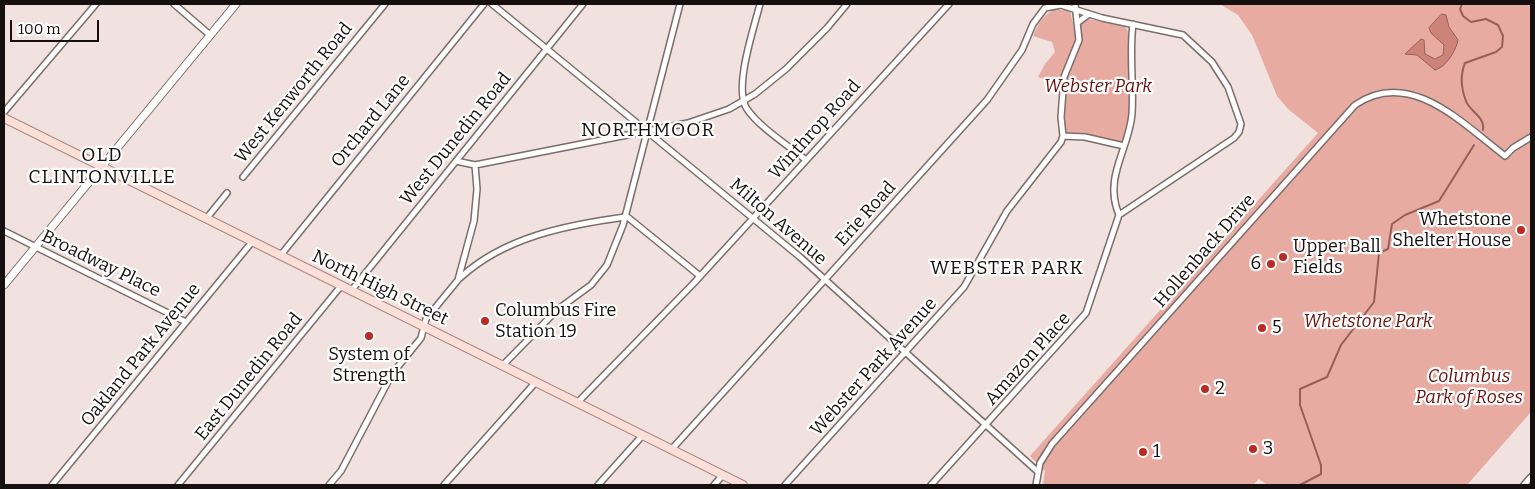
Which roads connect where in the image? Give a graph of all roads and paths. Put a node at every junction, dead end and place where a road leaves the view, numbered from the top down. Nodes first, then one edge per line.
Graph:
1 (96, 4) edge
2 (174, 4) edge
3 (236, 4) edge
4 (385, 4) edge
5 (484, 4) edge
6 (492, 4) edge
7 (583, 4) edge
8 (680, 4) edge
9 (760, 4) edge
10 (846, 4) edge
11 (949, 4) edge
12 (1075, 6) edge
13 (1089, 14) junction
14 (1077, 23) junction
15 (1133, 24) junction
16 (210, 35) junction
17 (547, 48) junction
18 (743, 101) junction
19 (4, 112) edge
20 (4, 118) edge
21 (648, 131) junction
22 (1063, 136) junction
23 (1531, 137) edge
24 (1124, 146) junction
25 (806, 160) junction
26 (456, 161) junction
27 (475, 166) junction
28 (102, 167) junction
29 (243, 177) dead end
30 (227, 193) dead end
31 (625, 216) junction
32 (1119, 216) junction
33 (754, 218) junction
34 (206, 219) junction
35 (4, 231) edge
36 (252, 242) junction
37 (35, 247) junction
38 (280, 256) junction
39 (700, 276) junction
40 (458, 280) junction
41 (825, 280) junction
42 (4, 285) edge
43 (341, 286) junction
44 (351, 291) junction
45 (186, 322) junction
46 (424, 327) junction
47 (906, 353) junction
48 (502, 366) junction
49 (535, 383) junction
50 (577, 403) junction
51 (986, 426) junction
52 (642, 436) junction
53 (671, 450) junction
54 (1037, 471) junction
55 (723, 475) junction
56 (1531, 477) edge
57 (52, 485) edge
58 (178, 485) edge
59 (329, 485) edge
60 (444, 485) edge
61 (598, 485) edge
62 (714, 485) edge
63 (743, 485) edge
64 (785, 485) edge
65 (931, 485) edge
66 (1036, 485) edge
67 (1524, 485) edge

1 - 19 street
2 - 16 street
3 - 16 main road
4 - 29 street, West Kenworth Road
5 - 38 street, Orchard Lane
6 - 17 street, Milton Avenue
7 - 17 street, West Dunedin Road
8 - 21 street
9 - 18 street
10 - 18 street
11 - 25 street, Winthrop Road
12 - 13 street, Erie Road
12 - 14 street
12 - 41 street, Erie Road
13 - 14 street
13 - 15 street, Erie Road
14 - 22 street
15 - 24 street
15 - 32 street, Erie Road
16 - 28 main road
17 - 21 street, Milton Avenue
17 - 26 street, West Dunedin Road
18 - 21 street
18 - 25 street
20 - 28 main road, North High Street
21 - 27 street
21 - 31 street
21 - 33 street, Milton Avenue
22 - 24 street
22 - 47 street, Webster Park Avenue
23 - 54 street, Hollenback Drive
24 - 32 street
25 - 33 street, Winthrop Road
26 - 27 street
26 - 44 street, West Dunedin Road
27 - 40 street
28 - 34 main road, North High Street
28 - 37 main road
30 - 34 street
31 - 39 street
31 - 40 street
31 - 48 street
32 - 51 street, Amazon Place
33 - 39 street, Winthrop Road
33 - 41 street, Milton Avenue
34 - 36 main road, North High Street
35 - 37 street, Broadway Place
36 - 38 main road, North High Street
36 - 45 street, Oakland Park Avenue
37 - 42 main road
37 - 45 street, Broadway Place
38 - 43 main road, North High Street
39 - 50 street, Winthrop Road
40 - 46 street
41 - 47 street, Milton Avenue
41 - 53 street, Erie Road
43 - 44 main road, North High Street
43 - 58 street, East Dunedin Road
44 - 46 main road, North High Street
45 - 57 street, Oakland Park Avenue
46 - 48 main road, North High Street
46 - 59 street
47 - 51 street, Milton Avenue
47 - 64 street, Webster Park Avenue
48 - 49 main road, North High Street
49 - 50 main road, North High Street
49 - 60 street
50 - 52 main road, North High Street
51 - 54 street, Milton Avenue
51 - 65 street, Amazon Place
52 - 53 main road, North High Street
52 - 61 street
53 - 55 main road, North High Street
54 - 66 street, Hollenback Drive
55 - 62 street
55 - 63 main road, North High Street
56 - 67 street

